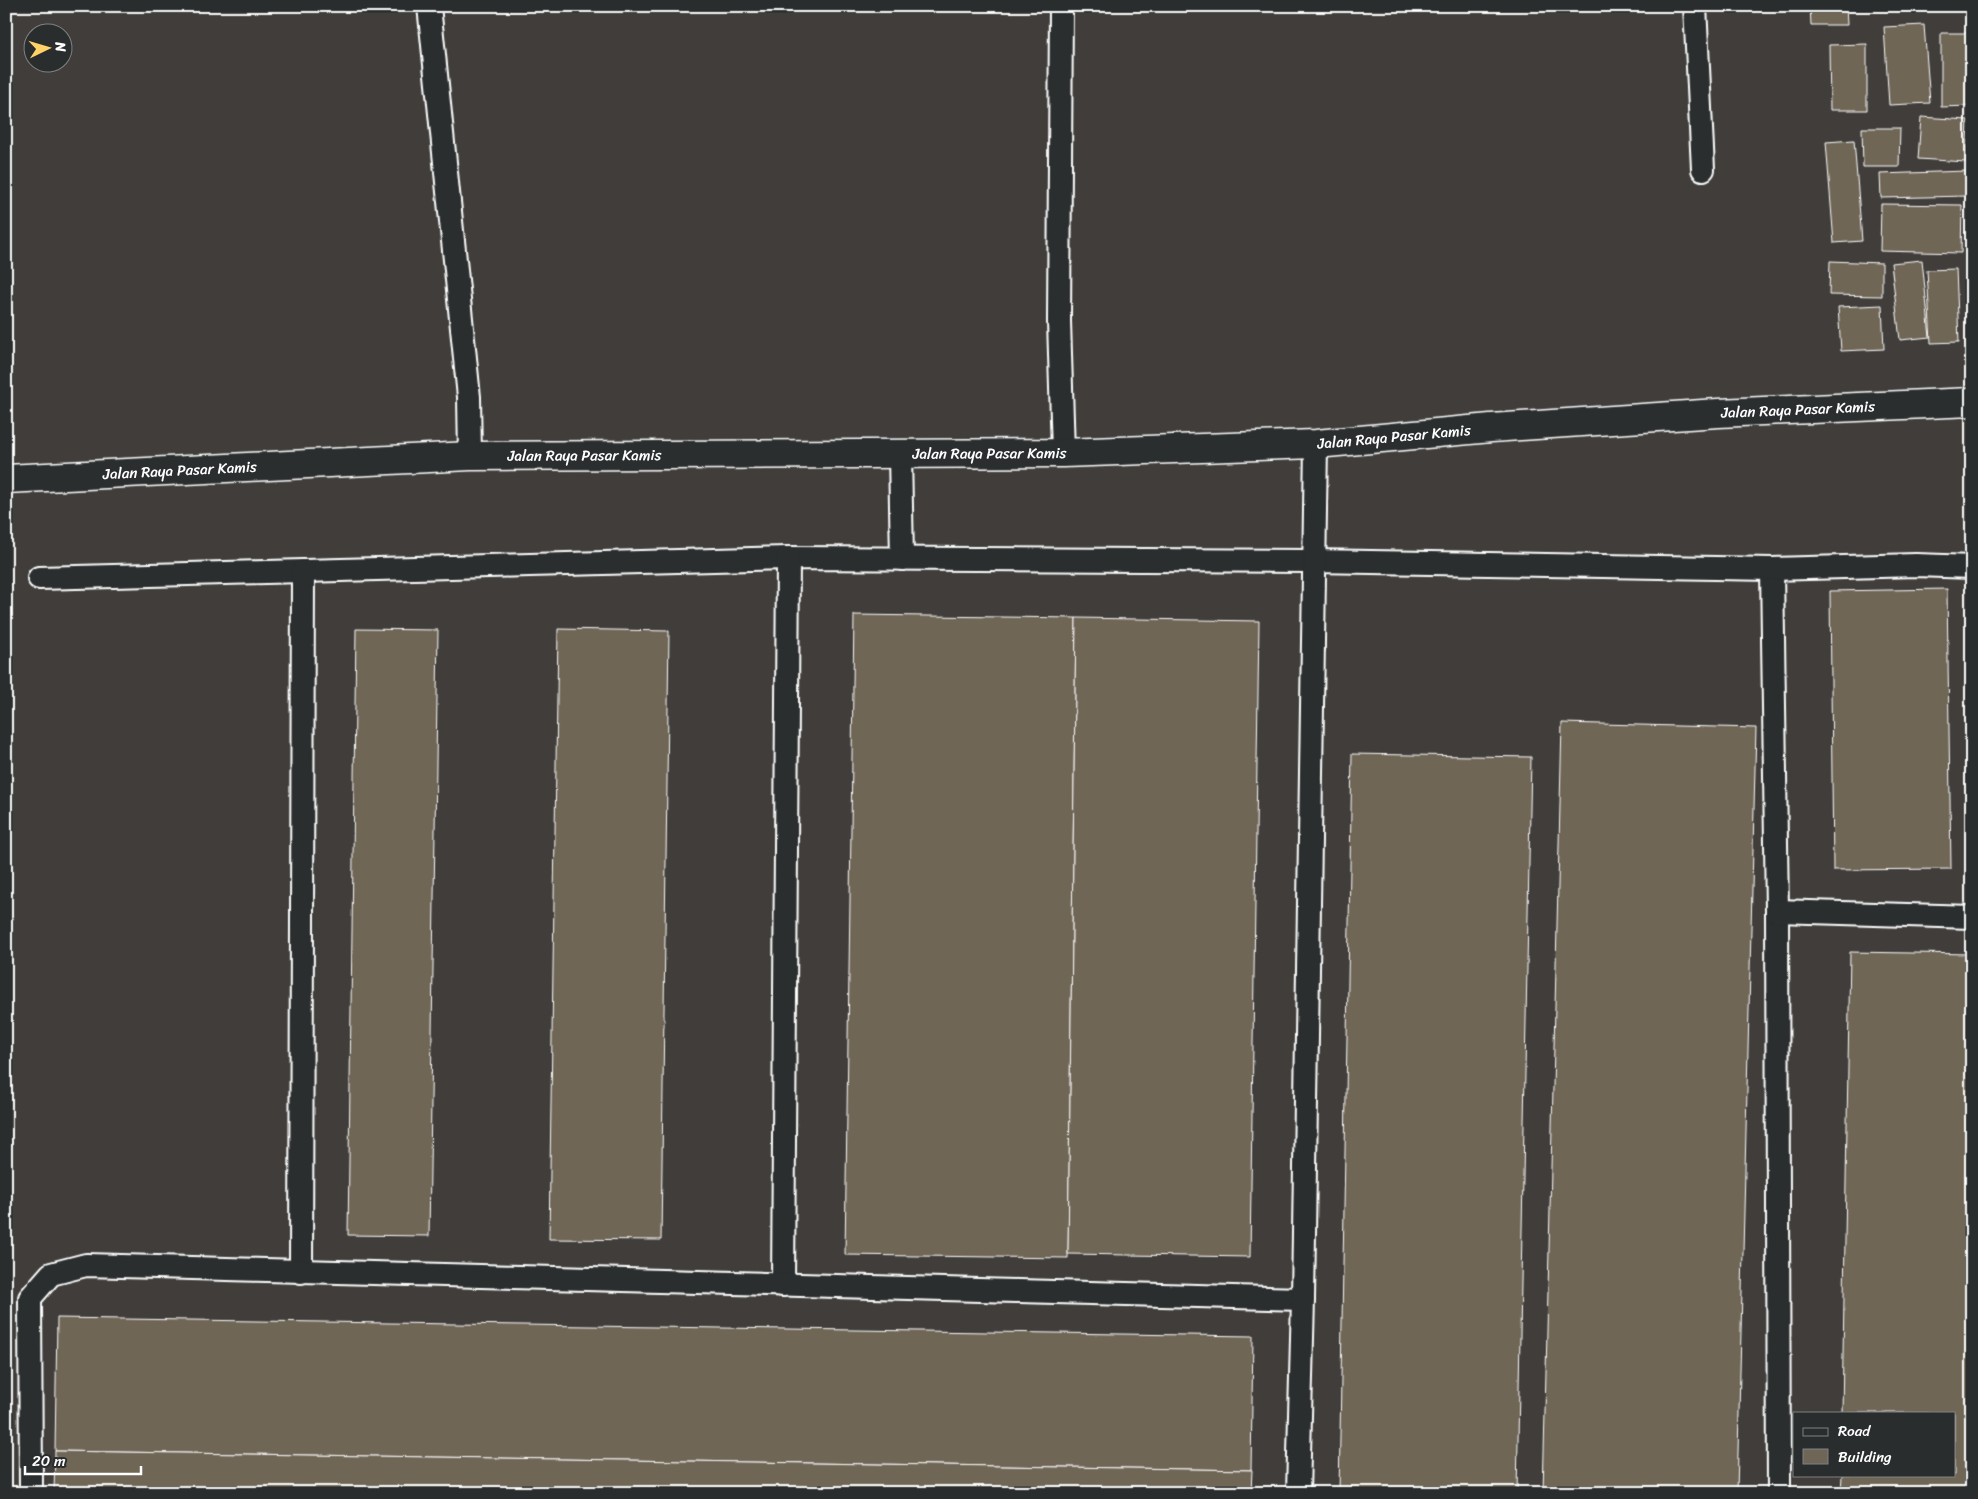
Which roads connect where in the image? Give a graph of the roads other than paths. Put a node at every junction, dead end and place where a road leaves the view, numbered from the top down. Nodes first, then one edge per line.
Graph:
1 (429, 6) edge
2 (1061, 6) edge
3 (1695, 6) edge
4 (1703, 169) dead end
5 (1972, 402) edge
6 (1316, 444) junction
7 (1063, 453) junction
8 (900, 454) junction
9 (470, 456) junction
10 (6, 479) edge
11 (788, 558) junction
12 (902, 559) junction
13 (1312, 562) junction
14 (1972, 567) edge
15 (1772, 569) junction
16 (303, 571) junction
17 (39, 578) dead end
18 (1777, 910) junction
19 (1972, 917) edge
20 (301, 1272) junction
21 (783, 1285) junction
22 (1303, 1299) junction
23 (31, 1493) edge
24 (1298, 1493) edge
25 (1779, 1493) edge

1 - 9 lane
2 - 7 lane
3 - 4 lane
5 - 6 main road, Jalan Raya Pasar Kamis
6 - 7 main road, Jalan Raya Pasar Kamis
6 - 13 lane
7 - 8 main road, Jalan Raya Pasar Kamis
8 - 9 main road, Jalan Raya Pasar Kamis
8 - 12 lane
9 - 10 main road, Jalan Raya Pasar Kamis
11 - 12 lane
11 - 16 lane
11 - 21 lane
12 - 13 lane
13 - 15 lane
13 - 22 lane
14 - 15 lane
15 - 18 lane
16 - 17 lane
16 - 20 lane
18 - 19 lane
18 - 25 lane
20 - 21 lane
20 - 23 lane
21 - 22 lane
22 - 24 lane

